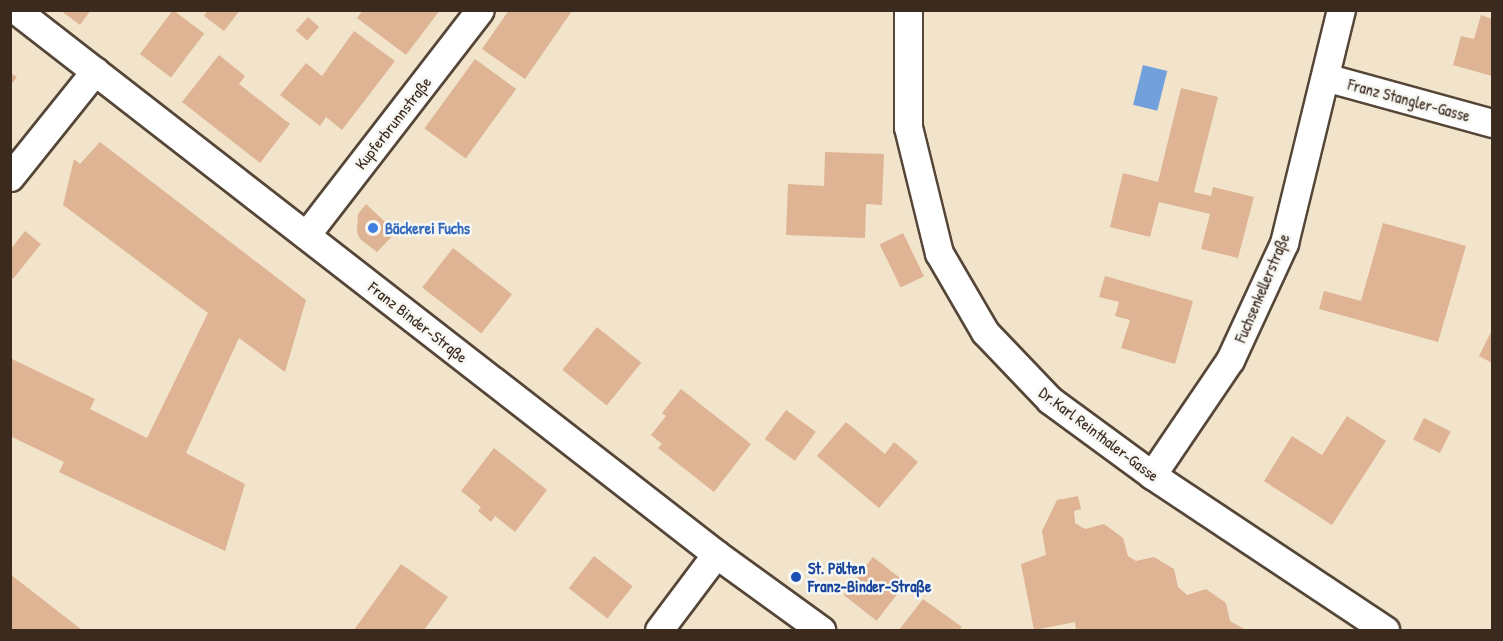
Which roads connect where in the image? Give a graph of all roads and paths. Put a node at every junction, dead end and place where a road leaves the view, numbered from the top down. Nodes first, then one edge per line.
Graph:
1 (16, 10) edge
2 (480, 10) edge
3 (908, 10) edge
4 (1341, 10) edge
5 (95, 71) junction
6 (1325, 77) junction
7 (1492, 123) edge
8 (10, 177) edge
9 (306, 235) junction
10 (1152, 475) junction
11 (716, 555) junction
12 (659, 630) edge
13 (820, 630) edge
14 (1385, 630) edge

1 - 5 street, Franz Binder-Straße
2 - 9 street, Kupferbrunnstraße
3 - 10 street, Dr.Karl Reinthaler-Gasse
4 - 6 street, Fuchsenkellerstraße
5 - 8 street
5 - 9 street, Franz Binder-Straße
6 - 7 street, Franz Stangler-Gasse
6 - 10 street, Fuchsenkellerstraße
9 - 11 street, Franz Binder-Straße
10 - 14 street, Dr.Karl Reinthaler-Gasse
11 - 12 street
11 - 13 street, Franz Binder-Straße

